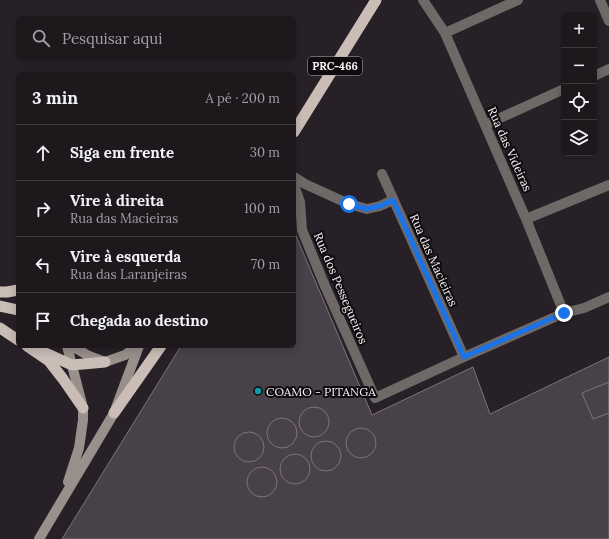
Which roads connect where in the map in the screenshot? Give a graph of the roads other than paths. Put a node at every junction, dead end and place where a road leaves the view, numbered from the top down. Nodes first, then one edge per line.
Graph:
1 (376, 0) edge
2 (423, 0) edge
3 (518, 0) edge
4 (600, 0) edge
5 (609, 21) edge
6 (445, 33) junction
7 (609, 69) edge
8 (597, 75) edge
9 (561, 90) edge
10 (485, 125) junction
11 (296, 129) edge
12 (382, 174) dead end
13 (296, 178) edge
14 (609, 185) edge
15 (296, 191) edge
16 (393, 200) junction
17 (526, 219) junction
18 (16, 290) edge
19 (0, 292) edge
20 (609, 297) edge
21 (0, 306) edge
22 (16, 310) edge
23 (564, 313) junction
24 (0, 328) edge
25 (16, 338) edge
26 (30, 348) edge
27 (36, 348) edge
28 (68, 348) edge
29 (77, 348) edge
30 (135, 348) edge
31 (137, 348) edge
32 (160, 348) edge
33 (464, 357) junction
34 (105, 362) junction
35 (72, 365) junction
36 (83, 408) junction
37 (114, 413) junction
38 (62, 501) junction
39 (39, 539) edge

1 - 11 highway, PRC-466
2 - 6 street, Rua das Videiras
3 - 6 street
4 - 5 street
6 - 10 street, Rua das Videiras
7 - 8 street
9 - 10 street
10 - 17 street, Rua das Videiras
12 - 16 street, Rua das Macieiras
13 - 16 street
14 - 17 street
15 - 33 street, Rua dos Pessegueiros
16 - 33 street, Rua das Macieiras
17 - 23 street, Rua das Videiras
18 - 19 highway
20 - 23 street
21 - 22 highway
23 - 33 street
24 - 25 highway
26 - 36 highway
27 - 35 highway
28 - 35 main road
29 - 34 main road
30 - 34 main road
31 - 37 main road
32 - 37 highway
34 - 35 highway
35 - 36 main road
36 - 38 main road
37 - 38 main road
38 - 39 main road

